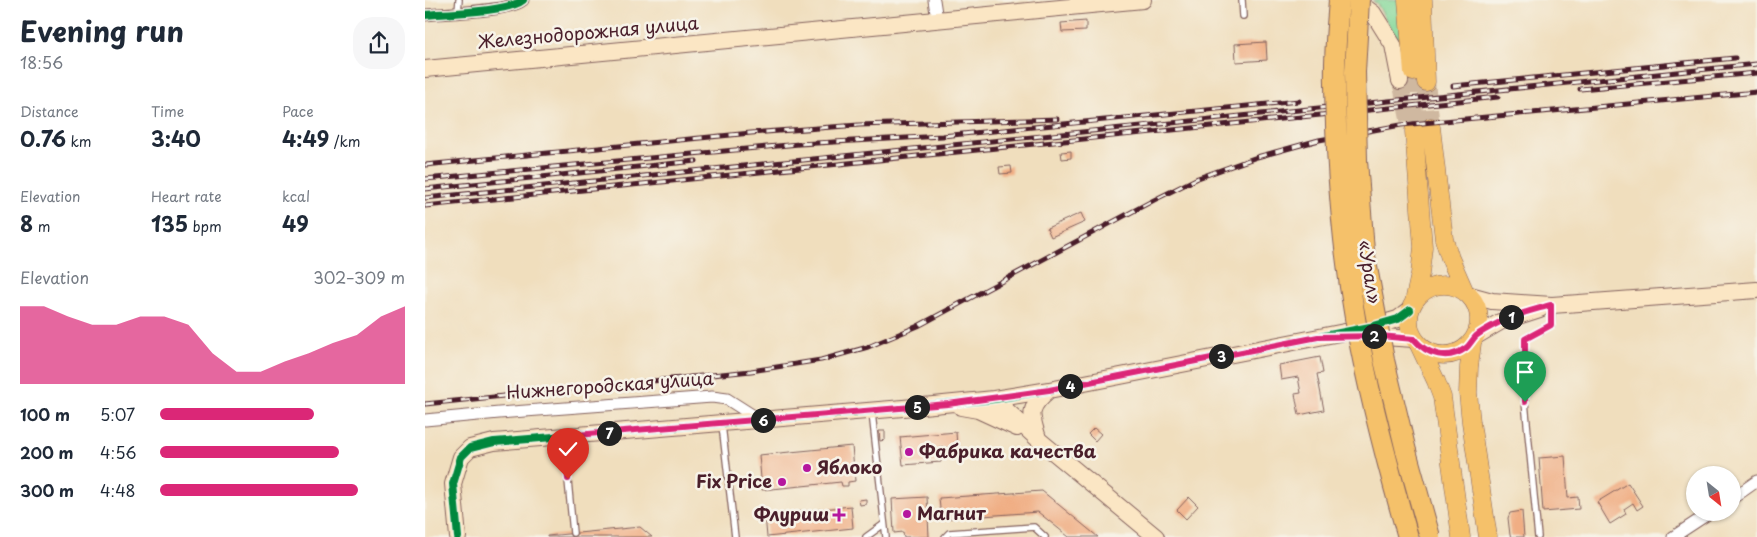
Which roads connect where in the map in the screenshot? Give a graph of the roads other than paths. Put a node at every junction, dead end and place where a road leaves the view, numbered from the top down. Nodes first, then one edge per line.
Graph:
1 (523, 0) edge
2 (934, 0) edge
3 (1143, 0) edge
4 (1242, 0) edge
5 (1339, 0) edge
6 (1357, 0) edge
7 (1407, 0) edge
8 (1423, 0) edge
9 (458, 3) edge
10 (1058, 4) edge
11 (425, 15) edge
12 (1243, 16) dead end
13 (937, 20) junction
14 (425, 68) edge
15 (1413, 80) junction
16 (1757, 290) edge
17 (1467, 293) junction
18 (1551, 305) junction
19 (1412, 307) junction
20 (1318, 337) junction
21 (1474, 339) junction
22 (1417, 342) junction
23 (1049, 390) junction
24 (994, 399) junction
25 (948, 404) junction
26 (872, 410) junction
27 (425, 420) edge
28 (760, 420) junction
29 (722, 423) junction
30 (564, 436) junction
31 (1039, 440) junction
32 (1757, 481) edge
33 (1741, 492) edge
34 (1697, 521) edge
35 (884, 524) junction
36 (573, 533) dead end
37 (1151, 536) edge
38 (458, 537) edge
39 (735, 537) edge
40 (866, 537) edge
41 (886, 537) edge
42 (945, 537) edge
43 (1045, 537) edge
44 (1408, 537) edge
45 (1430, 537) edge
46 (1461, 537) edge
47 (1487, 537) edge
48 (1538, 537) edge
49 (1673, 537) edge

1 - 9 street
2 - 13 street
3 - 10 street, Железнодорожная улица
4 - 12 lane
5 - 44 highway, «Урал», bridge
6 - 15 street
6 - 45 highway, «Урал», bridge
7 - 15 main road
8 - 15 main road
9 - 11 street
10 - 13 street, Железнодорожная улица
13 - 14 street, Железнодорожная улица
16 - 18 street
17 - 18 street
17 - 19 main road
17 - 19 main road
17 - 21 main road
18 - 21 street
18 - 48 lane
19 - 20 street
19 - 22 main road
20 - 22 street
20 - 23 street
21 - 22 main road
21 - 47 main road
22 - 46 main road
23 - 24 street
23 - 31 street
24 - 25 street
24 - 31 street
25 - 26 street
25 - 31 street
26 - 28 street
26 - 35 lane
27 - 28 street, Нижнегородская улица
28 - 29 street
29 - 30 street
29 - 39 lane
30 - 36 lane
30 - 38 street
31 - 37 street
32 - 33 street
34 - 49 street
35 - 40 lane
35 - 41 lane
42 - 43 lane

